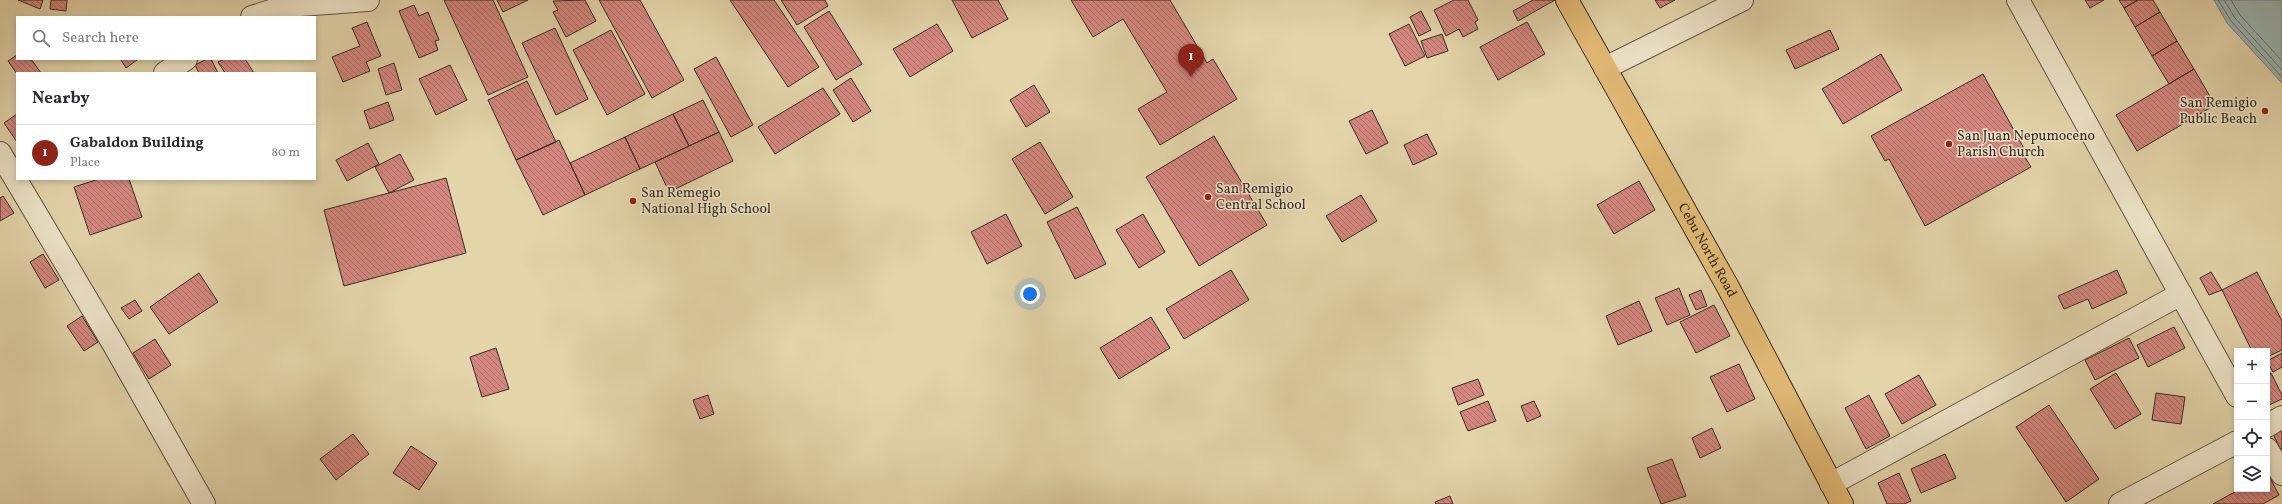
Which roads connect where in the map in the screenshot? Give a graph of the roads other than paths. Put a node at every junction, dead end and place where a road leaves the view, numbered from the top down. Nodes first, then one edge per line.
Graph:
1 (368, 0) edge
2 (1567, 0) edge
3 (1742, 0) edge
4 (2018, 0) edge
5 (255, 16) edge
6 (184, 60) edge
7 (1605, 68) junction
8 (166, 72) edge
9 (0, 153) edge
10 (10, 176) edge
11 (2182, 294) junction
12 (2234, 390) edge
13 (2282, 417) edge
14 (2270, 424) edge
15 (2234, 444) edge
16 (2270, 454) edge
17 (2282, 474) edge
18 (1831, 484) junction
19 (204, 504) edge
20 (1842, 504) edge
21 (2120, 504) edge

1 - 5 street
2 - 7 main road, Cebu North Road
3 - 7 street
4 - 11 street
6 - 8 street
7 - 18 main road, Cebu North Road
9 - 10 street
10 - 19 street
11 - 12 street
11 - 18 street
13 - 14 street
15 - 21 street
16 - 17 street
18 - 20 main road, Cebu North Road

